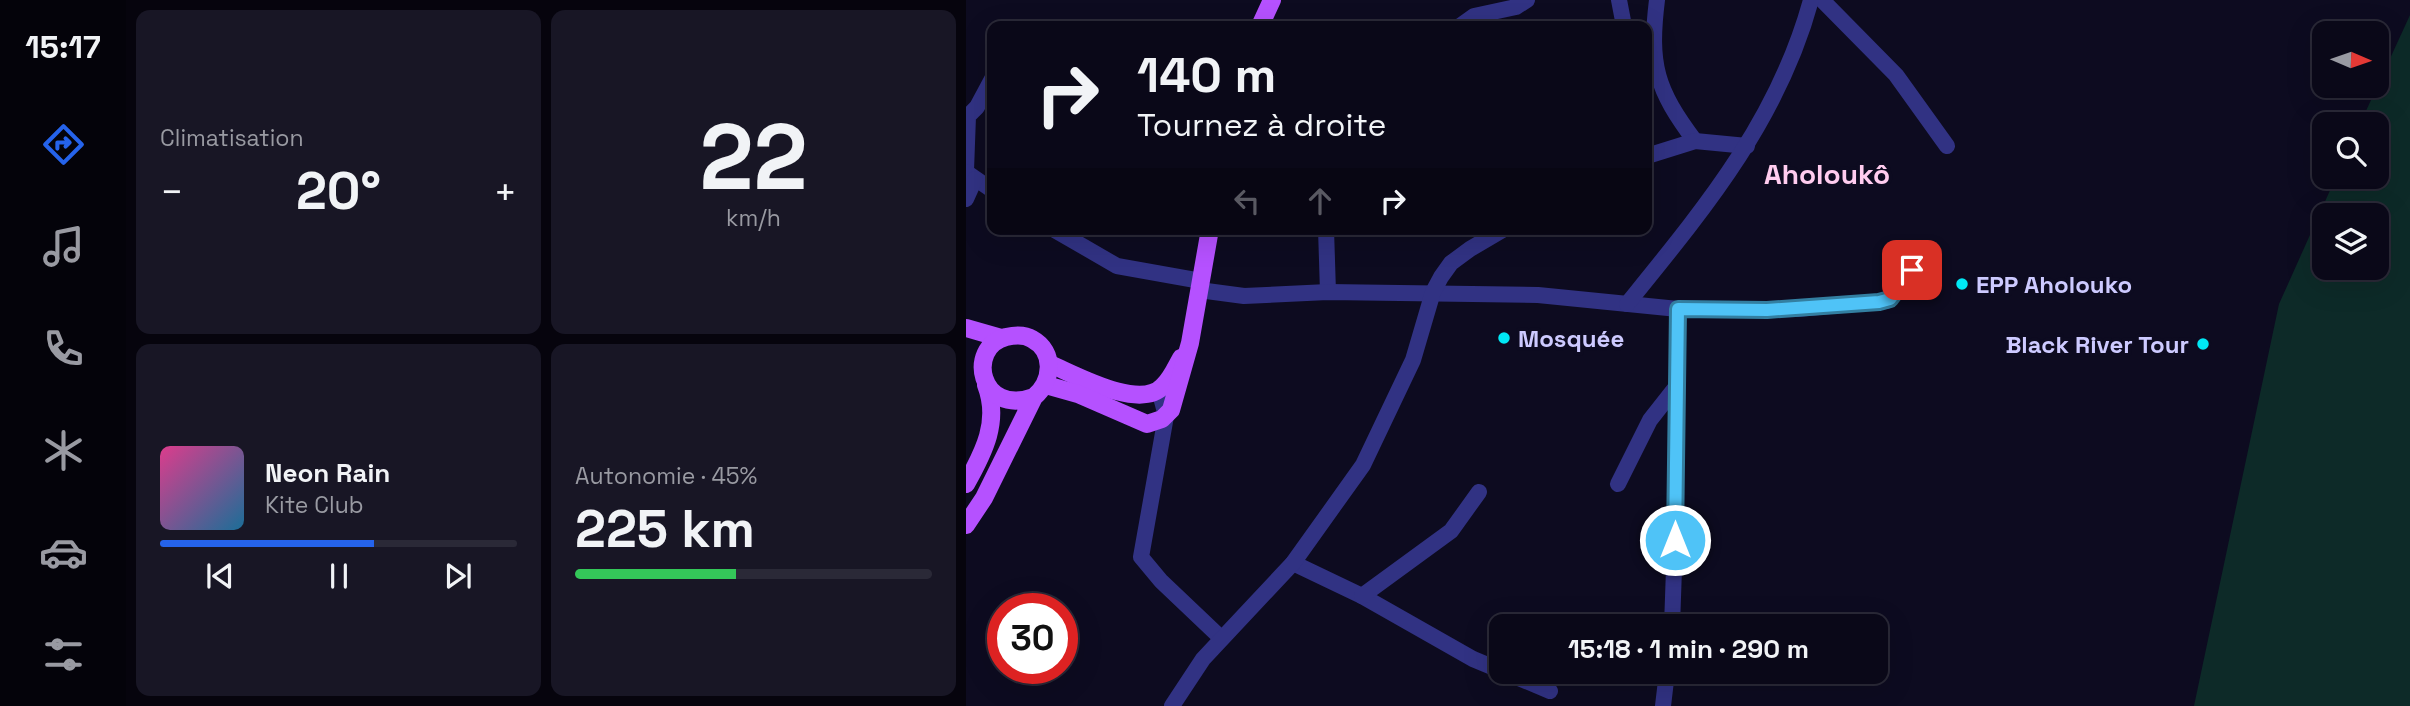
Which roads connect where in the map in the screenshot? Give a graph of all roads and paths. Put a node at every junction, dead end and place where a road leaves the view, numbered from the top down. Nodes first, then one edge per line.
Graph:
1 (1527, 0) edge
2 (1619, 0) edge
3 (1657, 0) edge
4 (1811, 0) edge
5 (1822, 0) edge
6 (1467, 21) edge
7 (1623, 21) edge
8 (987, 88) edge
9 (967, 114) edge
10 (1695, 141) junction
11 (1747, 146) junction
12 (1947, 146) dead end
13 (1652, 154) edge
14 (969, 174) edge
15 (987, 187) edge
16 (966, 199) edge
17 (1063, 235) edge
18 (1209, 235) edge
19 (1326, 235) edge
20 (1494, 235) edge
21 (1912, 270) dead end
22 (1200, 286) junction
23 (1328, 292) junction
24 (1433, 292) junction
25 (1628, 304) junction
26 (1678, 309) junction
27 (966, 328) edge
28 (1001, 338) junction
29 (1190, 343) junction
30 (966, 363) edge
31 (1050, 364) junction
32 (985, 381) junction
33 (1676, 387) junction
34 (1158, 390) junction
35 (1040, 391) junction
36 (1166, 416) junction
37 (966, 484) edge
38 (1618, 484) dead end
39 (1479, 492) dead end
40 (966, 525) edge
41 (1293, 563) junction
42 (1362, 597) junction
43 (1672, 614) edge
44 (1221, 638) junction
45 (1666, 684) edge
46 (1550, 691) dead end
47 (1172, 706) edge
48 (1663, 706) edge

1 - 6 street
2 - 7 street
3 - 10 street
4 - 11 street
5 - 12 street
8 - 9 street
9 - 14 street
10 - 11 street
10 - 13 street
11 - 25 street
14 - 15 street
14 - 16 street
17 - 22 street
18 - 22 main road
19 - 23 street
20 - 24 street
21 - 26 street
22 - 23 street
22 - 29 main road
23 - 24 street
24 - 25 street
24 - 41 street
25 - 26 street
26 - 33 street
27 - 28 main road
28 - 31 main road
28 - 32 main road
29 - 34 main road
29 - 36 main road
30 - 32 main road
31 - 34 main road
31 - 35 main road
32 - 35 main road
32 - 37 main road
33 - 38 street
33 - 43 street
34 - 36 street
35 - 36 main road
35 - 40 main road
36 - 44 street
39 - 42 street
41 - 42 street
41 - 44 street
42 - 46 street
44 - 47 street
45 - 48 street

